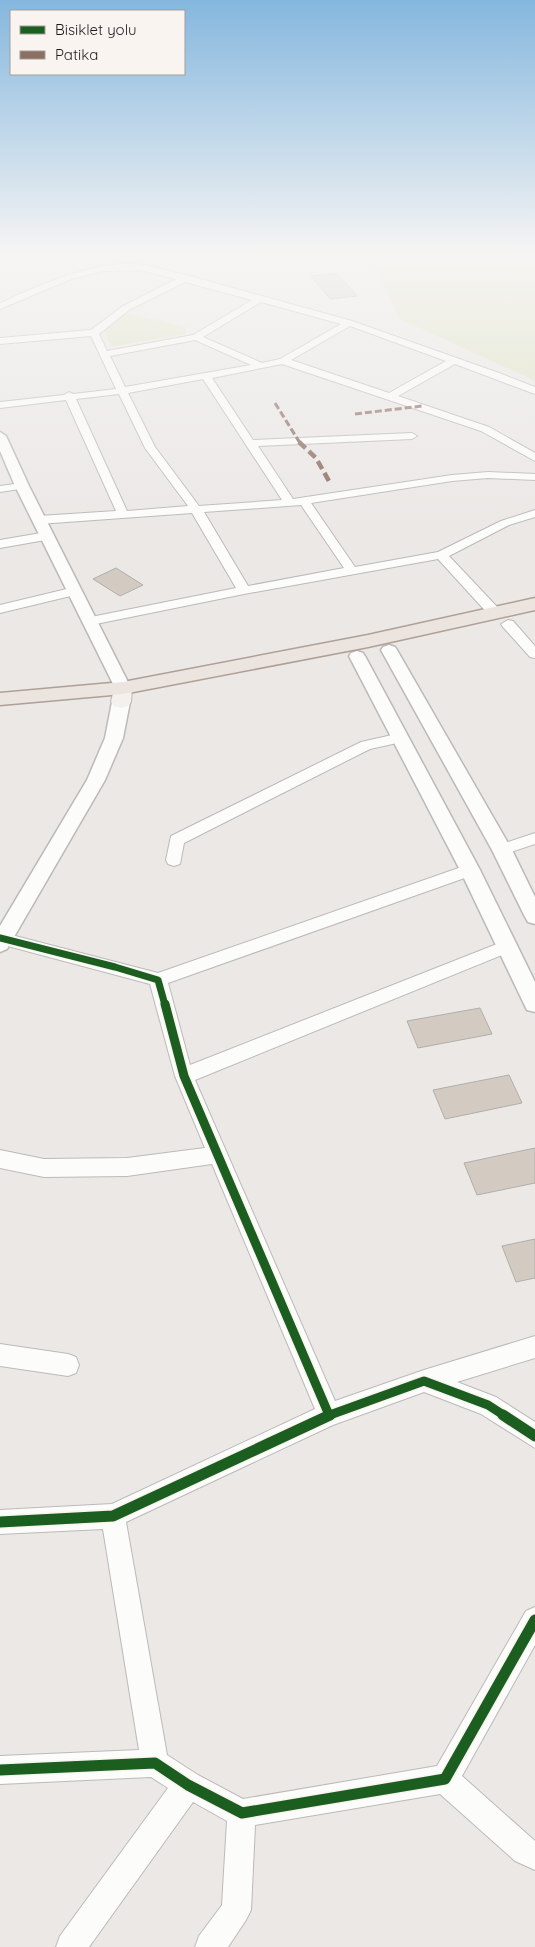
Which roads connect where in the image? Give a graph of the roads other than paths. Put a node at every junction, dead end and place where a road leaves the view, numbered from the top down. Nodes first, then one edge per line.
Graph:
1 (99, 344) edge
2 (159, 344) edge
3 (211, 344) edge
4 (313, 344) edge
5 (408, 344) edge
6 (104, 354) junction
7 (454, 360) junction
8 (283, 361) junction
9 (261, 366) junction
10 (206, 376) junction
11 (121, 391) junction
12 (535, 391) edge
13 (69, 395) junction
14 (391, 396) junction
15 (0, 405) edge
16 (0, 436) edge
17 (412, 436) dead end
18 (251, 444) junction
19 (535, 458) edge
20 (535, 477) edge
21 (22, 486) junction
22 (0, 489) edge
23 (304, 501) junction
24 (290, 503) junction
25 (197, 510) junction
26 (535, 513) edge
27 (123, 515) junction
28 (39, 520) junction
29 (47, 536) junction
30 (0, 544) edge
31 (441, 555) junction
32 (353, 572) junction
33 (244, 590) junction
34 (75, 591) junction
35 (535, 604) edge
36 (0, 609) edge
37 (501, 618) junction
38 (535, 618) edge
39 (91, 622) junction
40 (389, 650) junction
41 (535, 654) edge
42 (357, 656) junction
43 (122, 695) junction
44 (0, 699) edge
45 (0, 712) edge
46 (401, 738) junction
47 (535, 838) edge
48 (502, 850) junction
49 (174, 860) dead end
50 (470, 870) junction
51 (535, 917) edge
52 (1, 940) edge
53 (508, 946) junction
54 (158, 980) junction
55 (535, 1004) edge
56 (184, 1076) junction
57 (218, 1155) junction
58 (0, 1159) edge
59 (535, 1347) edge
60 (0, 1355) edge
61 (68, 1365) dead end
62 (424, 1381) junction
63 (330, 1415) junction
64 (535, 1436) edge
65 (113, 1516) junction
66 (0, 1522) edge
67 (535, 1620) edge
68 (154, 1763) junction
69 (0, 1770) edge
70 (445, 1779) junction
71 (188, 1785) junction
72 (242, 1813) junction
73 (535, 1856) edge
74 (71, 1947) edge
75 (210, 1947) edge

1 - 6 street
2 - 6 street
3 - 9 street
4 - 8 street
5 - 7 street
6 - 11 street
7 - 12 street
7 - 14 street
8 - 9 street
8 - 14 street
9 - 10 street
10 - 11 street
10 - 18 street
11 - 13 street
11 - 25 street
13 - 15 street
13 - 27 street
14 - 19 street
16 - 21 street
17 - 18 street
18 - 24 street
20 - 23 street
21 - 22 street
21 - 28 street
23 - 24 street
23 - 32 street
24 - 25 street
25 - 27 street
25 - 33 street
26 - 31 street
27 - 28 street
28 - 29 street
29 - 30 street
29 - 34 street
31 - 32 street
31 - 37 street
32 - 33 street
33 - 39 street
34 - 36 street
34 - 39 street
35 - 37 main road
37 - 38 main road
37 - 40 main road
37 - 41 street
37 - 43 main road
39 - 43 street
40 - 42 main road
40 - 48 street
42 - 43 main road
42 - 46 street
43 - 44 main road
43 - 45 main road
43 - 52 street
46 - 49 street
46 - 50 street
47 - 48 street
48 - 51 street
50 - 53 street
50 - 54 street
52 - 54 street
53 - 55 street
53 - 56 street
54 - 56 street
56 - 57 street
57 - 58 street
57 - 63 street
59 - 62 street
60 - 61 street
62 - 63 street
62 - 64 street
63 - 65 street
65 - 66 street
65 - 68 street
67 - 70 street
68 - 69 street
68 - 71 street
70 - 72 street
70 - 73 street
71 - 72 street
71 - 74 street
72 - 75 street

